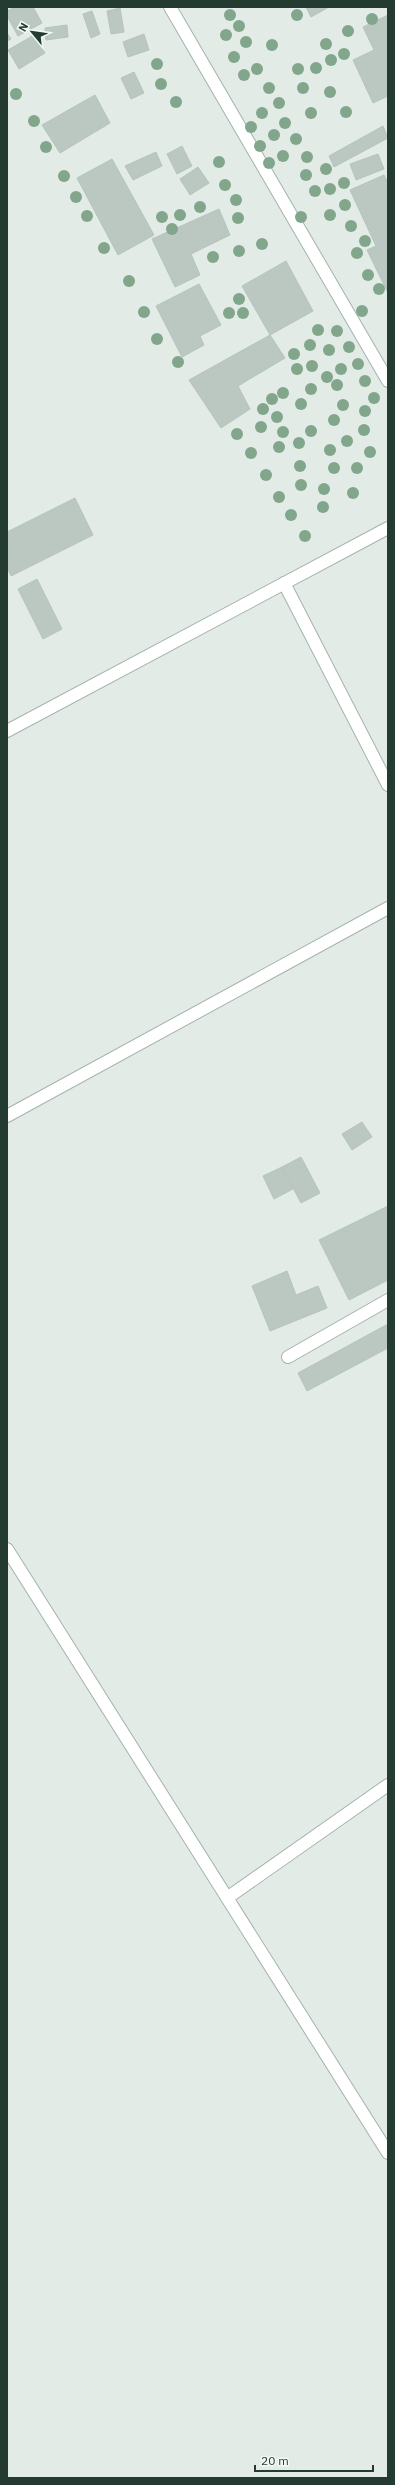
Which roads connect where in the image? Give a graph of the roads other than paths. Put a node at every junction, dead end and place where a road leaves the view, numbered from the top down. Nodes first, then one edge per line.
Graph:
1 (170, 7) edge
2 (388, 381) edge
3 (388, 528) edge
4 (284, 583) junction
5 (7, 731) edge
6 (388, 785) edge
7 (388, 908) edge
8 (7, 1116) edge
9 (388, 1300) edge
10 (288, 1357) dead end
11 (7, 1549) edge
12 (388, 1785) edge
13 (227, 1898) junction
14 (388, 2153) edge

1 - 2 street
3 - 4 street
4 - 5 street
4 - 6 street
7 - 8 street
9 - 10 street
11 - 13 street
12 - 13 street
13 - 14 street

